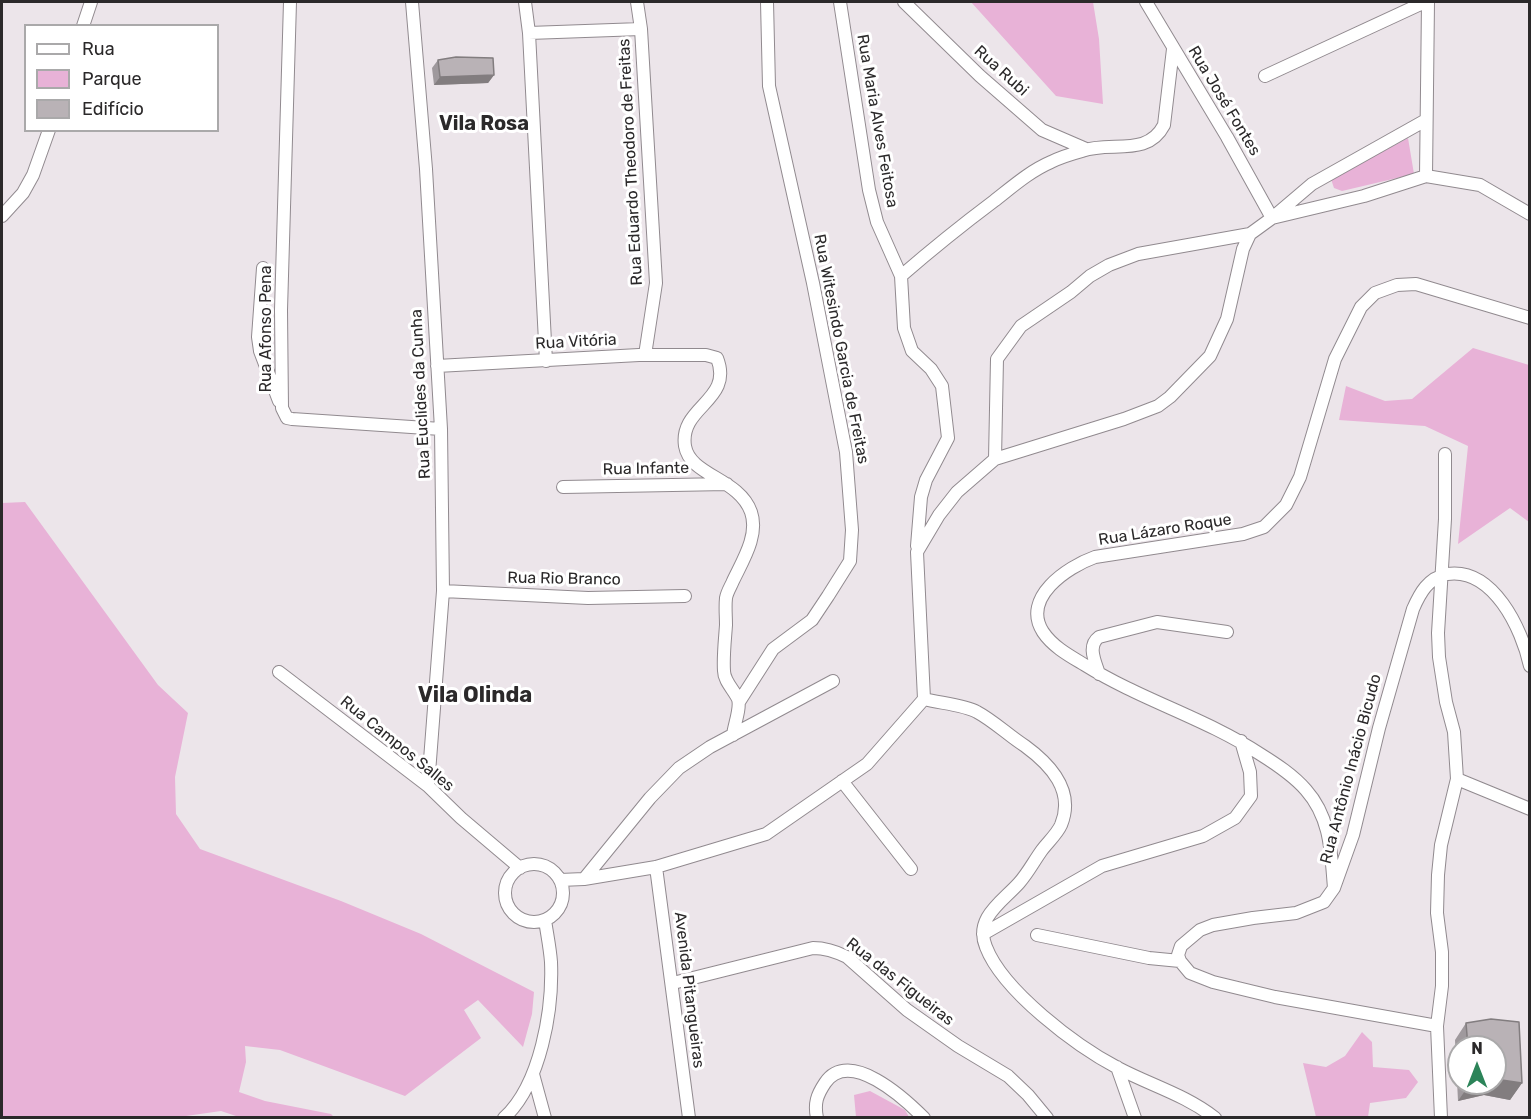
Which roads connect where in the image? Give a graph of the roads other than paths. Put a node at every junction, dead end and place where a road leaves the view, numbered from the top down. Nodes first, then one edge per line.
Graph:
1 (91, 2) edge
2 (290, 2) edge
3 (412, 2) edge
4 (525, 2) edge
5 (637, 2) edge
6 (767, 2) edge
7 (840, 2) edge
8 (904, 2) edge
9 (1427, 2) edge
10 (1151, 3) edge
11 (84, 24) edge
12 (641, 29) junction
13 (529, 33) junction
14 (1173, 49) junction
15 (1265, 76) dead end
16 (1426, 120) junction
17 (48, 132) edge
18 (1086, 149) junction
19 (1426, 176) junction
20 (1530, 214) edge
21 (2, 216) edge
22 (1272, 218) junction
23 (1250, 234) junction
24 (263, 268) dead end
25 (901, 276) junction
26 (1530, 318) edge
27 (645, 355) junction
28 (546, 361) junction
29 (437, 366) junction
30 (282, 408) junction
31 (441, 429) junction
32 (1445, 454) dead end
33 (994, 459) junction
34 (729, 484) junction
35 (563, 487) dead end
36 (916, 552) junction
37 (1443, 575) junction
38 (443, 591) junction
39 (685, 596) dead end
40 (1227, 632) dead end
41 (1530, 666) edge
42 (279, 672) dead end
43 (1099, 674) junction
44 (833, 681) dead end
45 (924, 699) junction
46 (739, 702) junction
47 (732, 735) junction
48 (1241, 741) junction
49 (1457, 779) junction
50 (842, 781) junction
51 (428, 786) junction
52 (1530, 809) edge
53 (656, 867) junction
54 (520, 868) junction
55 (911, 869) dead end
56 (584, 879) junction
57 (560, 880) junction
58 (1334, 888) junction
59 (545, 920) junction
60 (983, 934) junction
61 (1037, 935) dead end
62 (1180, 961) junction
63 (672, 982) junction
64 (1437, 1026) junction
65 (1117, 1067) junction
66 (533, 1074) junction
67 (504, 1118) edge
68 (545, 1118) edge
69 (689, 1118) edge
70 (817, 1118) edge
71 (924, 1118) edge
72 (1047, 1118) edge
73 (1135, 1118) edge
74 (1215, 1118) edge
75 (1440, 1118) edge

1 - 11 street
2 - 30 street, Rua Afonso Pena
3 - 29 street, Rua Euclides da Cunha
4 - 13 street
5 - 12 street, Rua Eduardo Theodoro de Freitas
6 - 46 street, Rua Witesindo Garcia de Freitas
7 - 25 street, Rua Maria Alves Feitosa
8 - 18 street, Rua Rubi
9 - 15 street
9 - 16 street
10 - 14 street, Rua José Fontes
12 - 13 street
12 - 27 street, Rua Eduardo Theodoro de Freitas
13 - 28 street
14 - 18 street
14 - 22 street, Rua José Fontes
16 - 19 street
16 - 22 street
17 - 21 street
18 - 25 street
19 - 20 street
19 - 22 street
22 - 23 street
23 - 33 street
23 - 33 street
24 - 30 street
25 - 36 street, Rua Maria Alves Feitosa
26 - 43 street, Rua Lázaro Roque
27 - 28 street, Rua Vitória
27 - 34 street, Rua Vitória
28 - 29 street, Rua Vitória
29 - 31 street, Rua Euclides da Cunha
30 - 31 street, Rua Afonso Pena
31 - 38 street, Rua Euclides da Cunha
32 - 37 street
33 - 36 street
34 - 35 street, Rua Infante
34 - 46 street
36 - 45 street
37 - 41 street
37 - 49 street
37 - 58 street, Rua Antônio Inácio Bicudo
38 - 39 street, Rua Rio Branco
38 - 51 street, Rua Euclides da Cunha
40 - 43 street
42 - 51 street, Rua Campos Salles
43 - 48 street, Rua Lázaro Roque
44 - 47 street
45 - 50 street
45 - 60 street
46 - 47 street
47 - 56 street
48 - 58 street, Rua Lázaro Roque
48 - 60 street
49 - 52 street
49 - 64 street
50 - 53 street
50 - 55 street
51 - 54 street, Rua Campos Salles
53 - 56 street
53 - 63 street, Avenida Pitangueiras
54 - 57 street
54 - 59 street
56 - 57 street
57 - 59 street
58 - 62 street, Rua Antônio Inácio Bicudo
59 - 66 street
60 - 65 street
61 - 62 street
62 - 64 street
63 - 69 street, Avenida Pitangueiras
63 - 72 street, Rua das Figueiras
64 - 75 street
65 - 73 street
65 - 74 street
66 - 67 street
66 - 68 street
70 - 71 street

